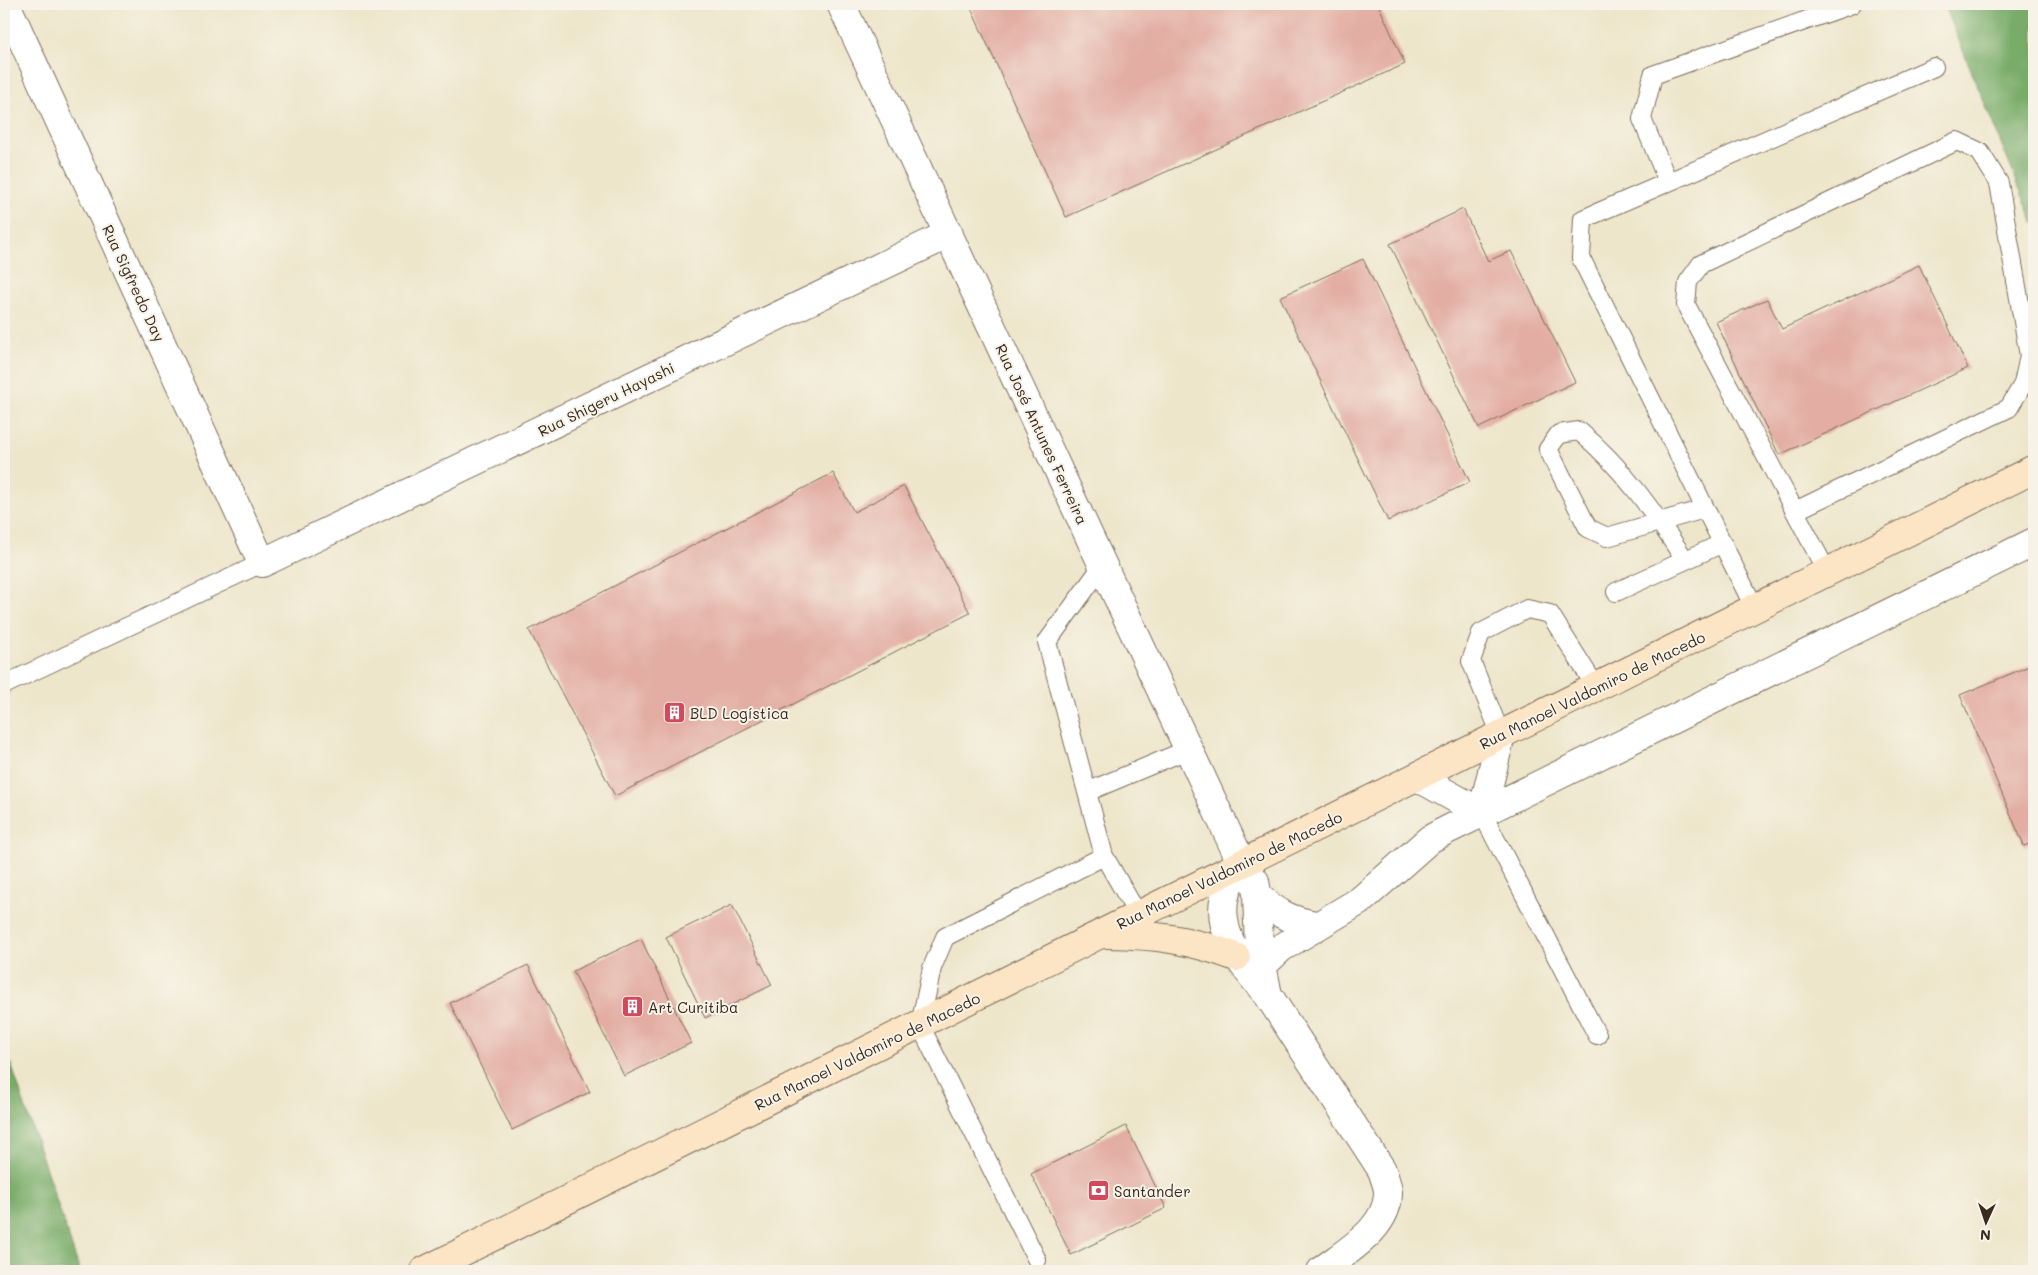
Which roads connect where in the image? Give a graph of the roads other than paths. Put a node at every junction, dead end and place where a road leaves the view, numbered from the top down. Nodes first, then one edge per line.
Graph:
1 (6, 4) edge
2 (841, 4) edge
3 (1852, 4) edge
4 (1934, 67) dead end
5 (1668, 182) junction
6 (949, 234) junction
7 (2034, 469) edge
8 (1704, 509) junction
9 (1795, 511) junction
10 (1660, 522) junction
11 (2034, 542) edge
12 (1722, 543) junction
13 (1685, 560) junction
14 (262, 563) junction
15 (1103, 565) junction
16 (1827, 572) junction
17 (1616, 592) dead end
18 (1754, 609) junction
19 (4, 685) edge
20 (1596, 687) junction
21 (1501, 736) junction
22 (1189, 749) junction
23 (1417, 777) junction
24 (1087, 792) junction
25 (1482, 813) junction
26 (1104, 856) junction
27 (1242, 864) junction
28 (1257, 894) junction
29 (1138, 915) junction
30 (1317, 925) junction
31 (1102, 934) junction
32 (1254, 973) junction
33 (920, 1025) junction
34 (1597, 1035) dead end
35 (1037, 1260) dead end
36 (424, 1271) edge
37 (1321, 1271) edge

1 - 14 street, Rua Sigfredo Day
2 - 6 street, Rua José Antunes Ferreira
3 - 5 lane
4 - 5 lane
5 - 8 lane
6 - 14 street, Rua Shigeru Hayashi
6 - 15 street, Rua José Antunes Ferreira
7 - 16 main road, Rua Manoel Valdomiro de Macedo
8 - 10 lane
8 - 12 lane
9 - 9 lane
9 - 16 lane
10 - 10 lane
10 - 13 lane
11 - 25 street
12 - 13 lane
12 - 18 lane
13 - 17 lane
14 - 19 lane
15 - 22 street, Rua José Antunes Ferreira
15 - 24 lane
16 - 18 main road, Rua Manoel Valdomiro de Macedo
18 - 20 main road, Rua Manoel Valdomiro de Macedo
20 - 21 main road, Rua Manoel Valdomiro de Macedo
20 - 21 lane
21 - 23 main road, Rua Manoel Valdomiro de Macedo
21 - 25 street
22 - 24 lane
22 - 27 street, Rua José Antunes Ferreira
23 - 25 street
23 - 27 main road, Rua Manoel Valdomiro de Macedo
24 - 26 lane
25 - 30 street
25 - 34 lane
26 - 29 lane
26 - 33 lane
27 - 28 street, Rua José Antunes Ferreira
27 - 29 main road, Rua Manoel Valdomiro de Macedo
27 - 32 street
28 - 30 street
28 - 32 street
29 - 31 main road, Rua Manoel Valdomiro de Macedo
30 - 32 street
31 - 32 main road
31 - 33 main road, Rua Manoel Valdomiro de Macedo
32 - 37 street
33 - 35 lane
33 - 36 main road, Rua Manoel Valdomiro de Macedo

